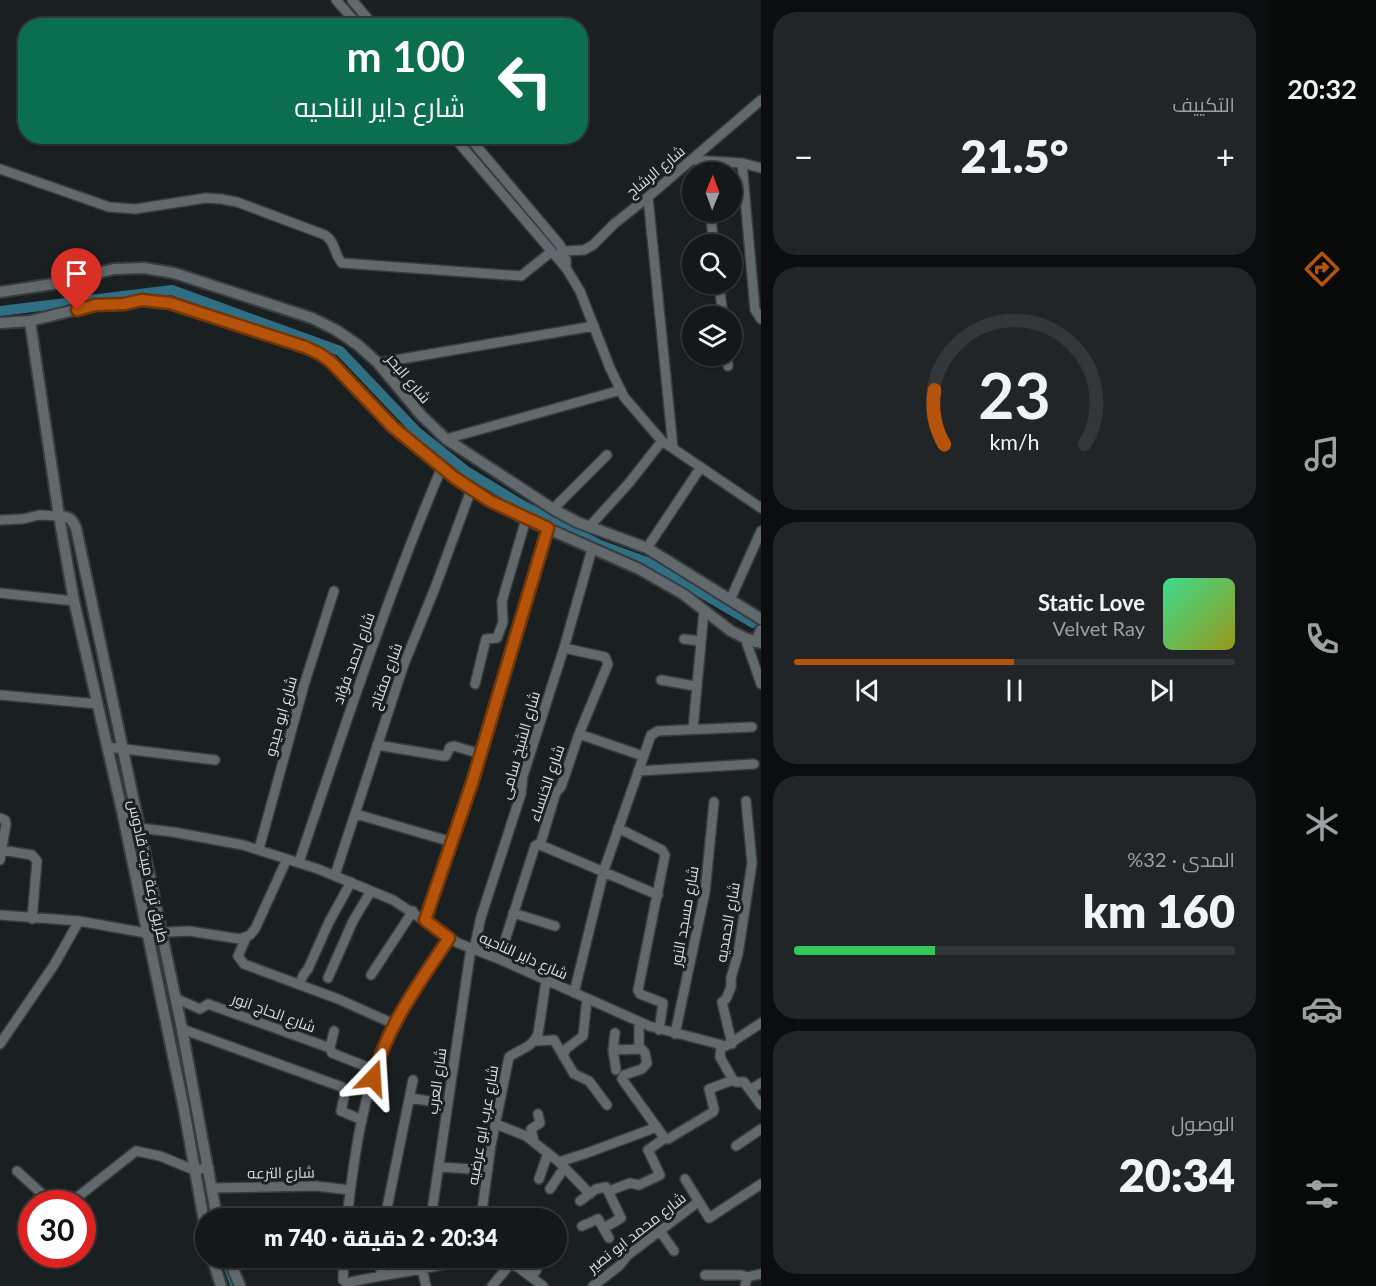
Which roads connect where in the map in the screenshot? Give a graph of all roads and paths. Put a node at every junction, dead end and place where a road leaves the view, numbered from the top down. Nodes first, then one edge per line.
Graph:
1 (336, 0) edge
2 (352, 0) edge
3 (352, 18) edge
4 (367, 18) edge
5 (761, 100) edge
6 (460, 144) edge
7 (475, 144) edge
8 (692, 160) junction
9 (704, 161) joint
10 (717, 162) edge
11 (742, 164) joint
12 (761, 168) edge
13 (0, 169) edge
14 (648, 197) junction
15 (564, 251) junction
16 (551, 252) junction
17 (566, 268) junction
18 (757, 280) edge
19 (0, 292) edge
20 (761, 319) edge
21 (30, 321) junction
22 (0, 323) edge
23 (594, 326) junction
24 (378, 363) junction
25 (621, 390) junction
26 (446, 439) junction
27 (662, 441) junction
28 (673, 448) junction
29 (607, 455) dead end
30 (442, 467) junction
31 (700, 467) junction
32 (471, 490) junction
33 (761, 508) edge
34 (553, 509) junction
35 (58, 516) junction
36 (526, 519) junction
37 (0, 520) edge
38 (589, 527) junction
39 (548, 528) junction
40 (761, 531) edge
41 (647, 548) junction
42 (592, 549) junction
43 (670, 574) junction
44 (334, 591) dead end
45 (0, 593) edge
46 (730, 600) junction
47 (74, 601) junction
48 (704, 610) junction
49 (761, 619) edge
50 (761, 630) edge
51 (745, 638) junction
52 (684, 639) dead end
53 (700, 641) junction
54 (759, 642) edge
55 (564, 648) junction
56 (661, 680) dead end
57 (475, 684) dead end
58 (761, 684) edge
59 (695, 686) junction
60 (0, 695) edge
61 (98, 704) junction
62 (752, 728) dead end
63 (693, 729) junction
64 (579, 734) junction
65 (377, 744) junction
66 (108, 747) junction
67 (123, 749) junction
68 (481, 754) junction
69 (643, 756) junction
70 (215, 760) dead end
71 (754, 764) dead end
72 (638, 771) junction
73 (746, 801) dead end
74 (714, 802) dead end
75 (136, 809) junction
76 (122, 811) junction
77 (356, 814) junction
78 (0, 818) edge
79 (140, 828) junction
80 (618, 828) junction
81 (452, 842) junction
82 (538, 844) junction
83 (259, 849) junction
84 (2, 850) junction
85 (287, 858) junction
86 (0, 860) edge
87 (299, 862) junction
88 (604, 870) junction
89 (335, 875) junction
90 (351, 882) junction
91 (371, 891) junction
92 (658, 895) junction
93 (413, 911) junction
94 (513, 913) junction
95 (0, 915) edge
96 (32, 919) junction
97 (425, 920) junction
98 (79, 921) junction
99 (555, 926) dead end
100 (162, 931) junction
101 (146, 933) junction
102 (246, 938) junction
103 (449, 938) junction
104 (473, 949) junction
105 (499, 959) junction
106 (371, 975) dead end
107 (328, 978) dead end
108 (546, 981) junction
109 (299, 984) junction
110 (574, 993) junction
111 (176, 998) junction
112 (587, 999) junction
113 (639, 1022) junction
114 (761, 1023) edge
115 (394, 1024) junction
116 (182, 1029) junction
117 (659, 1030) junction
118 (334, 1031) dead end
119 (615, 1033) dead end
120 (675, 1034) junction
121 (535, 1041) junction
122 (0, 1044) edge
123 (732, 1044) junction
124 (721, 1046) junction
125 (330, 1048) junction
126 (640, 1049) junction
127 (613, 1050) junction
128 (563, 1056) junction
129 (375, 1070) junction
130 (616, 1070) dead end
131 (413, 1080) dead end
132 (733, 1080) junction
133 (761, 1083) edge
134 (750, 1090) junction
135 (410, 1098) junction
136 (448, 1104) junction
137 (607, 1105) dead end
138 (761, 1106) edge
139 (538, 1114) dead end
140 (362, 1120) junction
141 (496, 1124) junction
142 (657, 1127) junction
143 (761, 1129) edge
144 (663, 1138) junction
145 (534, 1142) junction
146 (736, 1146) dead end
147 (548, 1153) junction
148 (561, 1165) junction
149 (439, 1167) junction
150 (201, 1169) junction
151 (488, 1170) junction
152 (17, 1171) dead end
153 (539, 1179) dead end
154 (685, 1179) dead end
155 (760, 1185) edge
156 (212, 1188) junction
157 (550, 1189) dead end
158 (38, 1190) edge
159 (86, 1190) edge
160 (350, 1190) junction
161 (609, 1191) junction
162 (590, 1194) junction
163 (580, 1201) dead end
164 (698, 1202) junction
165 (204, 1208) edge
166 (215, 1208) edge
167 (348, 1208) edge
168 (387, 1208) edge
169 (433, 1208) edge
170 (482, 1208) edge
171 (582, 1226) dead end
172 (604, 1228) junction
173 (660, 1231) junction
174 (609, 1238) dead end
175 (674, 1251) dead end
176 (215, 1268) edge
177 (233, 1268) edge
178 (344, 1268) edge
179 (381, 1268) edge
180 (424, 1268) joint
181 (507, 1268) edge
182 (519, 1268) edge
183 (538, 1268) edge
184 (381, 1274) junction
185 (761, 1274) edge
186 (531, 1275) junction
187 (705, 1275) dead end
188 (746, 1282) edge
189 (220, 1286) edge
190 (240, 1286) edge
191 (426, 1286) edge
192 (492, 1286) edge
193 (543, 1286) edge
194 (592, 1286) edge

1 - 3 street
2 - 4 street
5 - 8 street, شارع الرشاح
6 - 16 street
7 - 15 street
8 - 9 street
8 - 14 street, شارع الرشاح
9 - 10 street
11 - 12 street
11 - 18 street
13 - 16 street
14 - 15 street, شارع الرشاح
14 - 28 street
15 - 17 street
16 - 17 street
17 - 23 street
18 - 20 street
19 - 24 street, شارع البحر
21 - 22 street, شارع البحر
21 - 30 street, شارع البحر
21 - 35 street, طريق ترعة ميت قادوس
23 - 24 street
23 - 25 street
24 - 26 street, شارع البحر
25 - 26 street
25 - 27 street
26 - 34 street, شارع البحر
27 - 28 street
27 - 38 street
28 - 31 street
29 - 34 street
30 - 32 street, شارع البحر
30 - 87 street, شارع احمد فؤاد
31 - 33 street
31 - 41 street
32 - 36 street, شارع البحر
32 - 65 street, شارع مفتاح
34 - 38 street, شارع البحر
35 - 37 street
35 - 47 street, طريق ترعة ميت قادوس
35 - 67 street, طريق ترعة ميت قادوس
36 - 39 street, شارع البحر
36 - 57 street
38 - 41 street, شارع البحر
39 - 42 street, شارع البحر
39 - 68 street
40 - 46 street
41 - 43 street, شارع البحر
42 - 43 street, شارع البحر
42 - 55 street, شارع الشيخ سامى
43 - 46 street, شارع البحر
43 - 48 street, شارع البحر
44 - 83 street, شارع ابو حيدو
45 - 47 street
46 - 49 street, شارع البحر
47 - 61 street, طريق ترعة ميت قادوس
48 - 51 street, شارع البحر
48 - 53 street
50 - 54 street
51 - 54 street, شارع البحر
51 - 58 street
52 - 53 street
53 - 59 street
55 - 64 street, شارع الخنساء
55 - 104 street, شارع الشيخ سامى
56 - 59 street
59 - 63 street
60 - 61 street
61 - 66 street, طريق ترعة ميت قادوس
62 - 63 street
63 - 69 street
64 - 69 street
64 - 82 street, شارع الخنساء
65 - 68 street
65 - 77 street, شارع مفتاح
66 - 67 street
66 - 76 street, طريق ترعة ميت قادوس
67 - 70 street
67 - 75 street, طريق ترعة ميت قادوس
68 - 81 street
69 - 72 street
71 - 72 street
72 - 80 street
73 - 123 street, شارع الحمديه
74 - 120 street, شارع مسجد النور
75 - 76 street
75 - 79 street, طريق ترعة ميت قادوس
76 - 101 street, طريق ترعة ميت قادوس
77 - 81 street
77 - 89 street, شارع مفتاح
78 - 84 street
79 - 83 street, شارع داير الناحيه
79 - 100 street, طريق ترعة ميت قادوس
80 - 88 street
80 - 92 street
81 - 97 street
82 - 88 street
82 - 94 street, شارع الخنساء
83 - 85 street, شارع داير الناحيه
84 - 86 street
84 - 96 street
85 - 87 street, شارع داير الناحيه
85 - 102 street
87 - 89 street, شارع داير الناحيه
88 - 92 street
88 - 110 street
89 - 90 street, شارع داير الناحيه
90 - 91 street, شارع داير الناحيه
90 - 109 street
91 - 93 street, شارع داير الناحيه
91 - 107 street
92 - 117 street
93 - 97 street, شارع داير الناحيه
93 - 106 street
94 - 99 street
94 - 105 street, شارع الخنساء
95 - 96 street
96 - 98 street
97 - 103 street, شارع داير الناحيه
98 - 101 street
98 - 122 street
100 - 101 street
100 - 102 street
100 - 111 street, طريق ترعة ميت قادوس
101 - 150 street, طريق ترعة ميت قادوس
102 - 109 street
103 - 104 street, شارع داير الناحيه
103 - 115 street
104 - 105 street, شارع داير الناحيه
104 - 136 street, شارع العرب
105 - 108 street, شارع داير الناحيه
108 - 110 street, شارع داير الناحيه
108 - 121 street
109 - 115 street
110 - 112 street, شارع داير الناحيه
111 - 116 street, طريق ترعة ميت قادوس
111 - 125 street, شارع الحاج انور
112 - 113 street, شارع داير الناحيه
112 - 128 street
113 - 117 street, شارع داير الناحيه
113 - 126 street
114 - 123 street, شارع داير الناحيه
115 - 129 street
116 - 140 street
116 - 150 street, طريق ترعة ميت قادوس
117 - 120 street, شارع داير الناحيه
118 - 125 street, شارع الحاج انور
119 - 127 street
120 - 124 street, شارع داير الناحيه
121 - 128 street
121 - 141 street, شارع عرب ابو عرضيه
123 - 124 street, شارع داير الناحيه
124 - 132 street
125 - 129 street, شارع الحاج انور
126 - 127 street
126 - 142 street
127 - 130 street
128 - 137 street
129 - 140 street
131 - 135 street
132 - 134 street
132 - 144 street
133 - 134 street
134 - 138 street
135 - 136 street
135 - 168 street
136 - 149 street, شارع العرب
139 - 145 street
140 - 160 street
141 - 145 street
141 - 151 street, شارع عرب ابو عرضيه
142 - 144 street
142 - 148 street
143 - 146 street
144 - 161 street
145 - 147 street
147 - 148 street
147 - 153 street
148 - 157 street
148 - 162 street
149 - 151 street
149 - 169 street, شارع العرب
150 - 156 street, طريق ترعة ميت قادوس
150 - 159 street
150 - 165 street, طريق ترعة ميت قادوس
151 - 170 street, شارع عرب ابو عرضيه
152 - 158 street
154 - 164 street
155 - 164 street
156 - 160 street, شارع الترعه
156 - 166 street, طريق ترعة ميت قادوس
160 - 167 street
161 - 162 street
161 - 172 street
162 - 163 street
164 - 173 street, شارع محمد ابو نصير
171 - 172 street
172 - 174 street
173 - 175 street
173 - 194 street, شارع محمد ابو نصير
176 - 189 street
177 - 190 street
178 - 184 street
179 - 184 street
180 - 184 street
180 - 191 street
181 - 192 street
182 - 186 street
183 - 186 street
185 - 188 street
186 - 193 street
187 - 188 street

